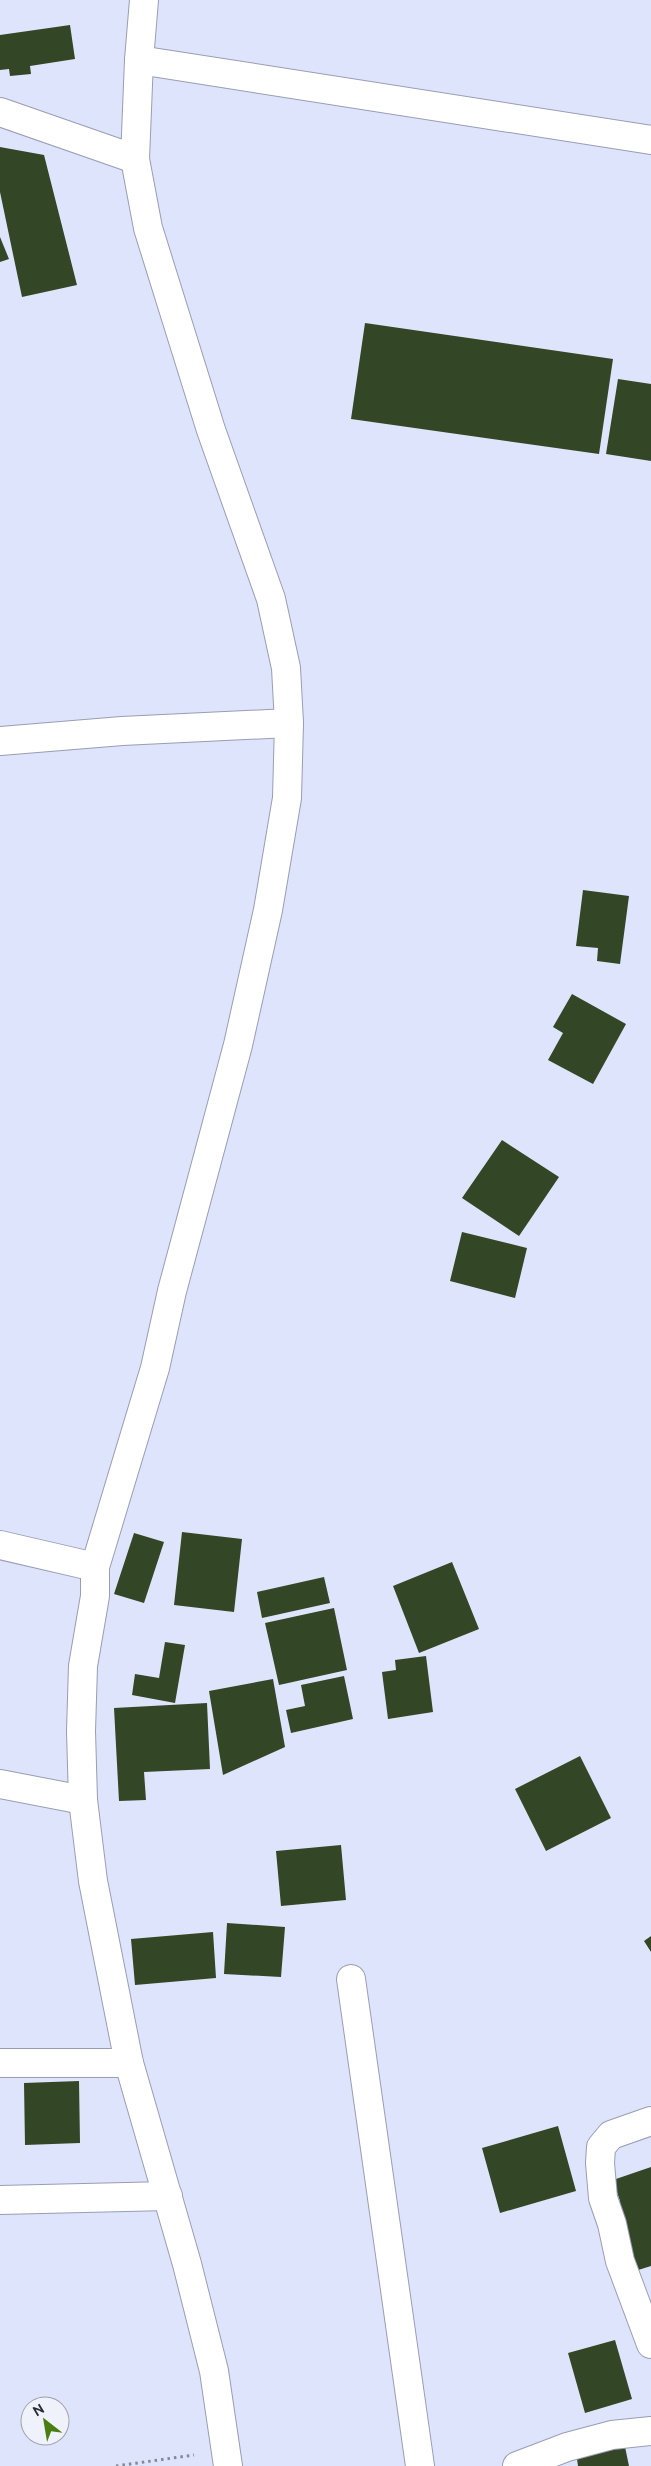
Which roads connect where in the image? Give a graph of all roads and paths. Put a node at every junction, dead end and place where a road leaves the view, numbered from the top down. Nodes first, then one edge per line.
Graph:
1 (144, 0) edge
2 (138, 60) junction
3 (0, 112) edge
4 (651, 140) edge
5 (136, 159) junction
6 (289, 723) junction
7 (0, 741) edge
8 (0, 1545) edge
9 (96, 1567) junction
10 (0, 1784) edge
11 (83, 1800) junction
12 (351, 1978) dead end
13 (0, 2063) edge
14 (129, 2063) junction
15 (651, 2121) edge
16 (168, 2196) junction
17 (0, 2200) edge
18 (651, 2344) edge
19 (651, 2431) edge
20 (226, 2458) edge
21 (116, 2466) edge
22 (420, 2466) edge
23 (517, 2466) edge

1 - 2 street
2 - 4 street
2 - 5 street
3 - 5 street
5 - 6 street
6 - 7 street
6 - 9 street
8 - 9 street
9 - 11 street
10 - 11 street
11 - 14 street
12 - 22 street
13 - 14 street
14 - 16 street
15 - 18 street
16 - 17 street
16 - 20 street
19 - 23 street
20 - 21 path

